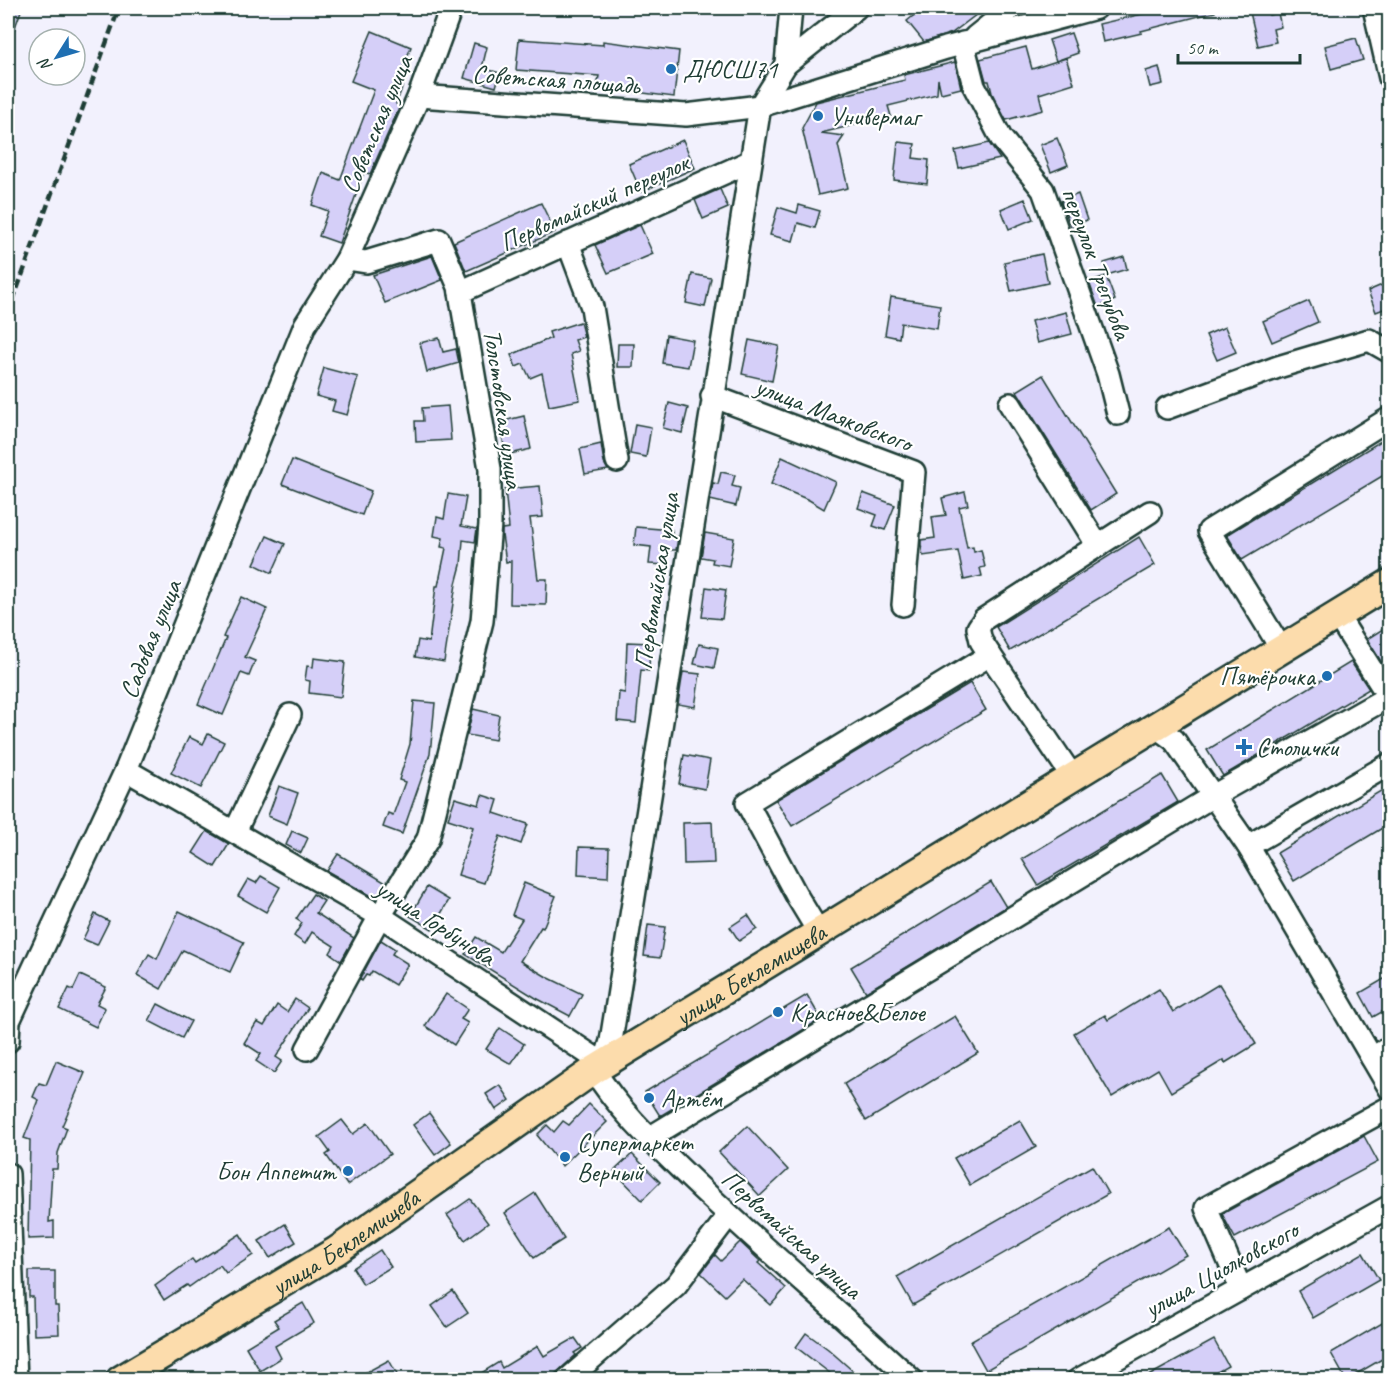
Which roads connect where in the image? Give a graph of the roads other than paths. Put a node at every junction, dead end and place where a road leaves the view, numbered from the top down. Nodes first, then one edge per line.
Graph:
1 (452, 8) edge
2 (791, 8) edge
3 (856, 8) edge
4 (1011, 8) edge
5 (1096, 8) edge
6 (1374, 8) edge
7 (966, 42) junction
8 (786, 64) junction
9 (1389, 78) edge
10 (419, 96) junction
11 (760, 106) junction
12 (751, 161) junction
13 (568, 243) junction
14 (347, 260) junction
15 (459, 292) junction
16 (1389, 352) edge
17 (712, 396) junction
18 (1010, 404) dead end
19 (1167, 408) dead end
20 (1118, 414) dead end
21 (1389, 418) edge
22 (617, 461) dead end
23 (1150, 512) dead end
24 (1098, 546) junction
25 (1389, 583) edge
26 (903, 605) dead end
27 (1337, 615) junction
28 (1282, 650) junction
29 (990, 655) junction
30 (1389, 698) edge
31 (290, 715) dead end
32 (1155, 726) junction
33 (1389, 764) edge
34 (126, 770) junction
35 (1072, 776) junction
36 (1213, 796) junction
37 (235, 832) junction
38 (1248, 846) junction
39 (380, 916) junction
40 (818, 931) junction
41 (8, 1041) edge
42 (307, 1048) dead end
43 (1381, 1053) edge
44 (599, 1067) junction
45 (1389, 1089) edge
46 (1389, 1107) edge
47 (649, 1138) junction
48 (8, 1174) edge
49 (1389, 1206) edge
50 (729, 1215) junction
51 (1241, 1289) junction
52 (16, 1380) edge
53 (120, 1380) edge
54 (567, 1380) edge
55 (912, 1380) edge
56 (1078, 1380) edge

1 - 10 street, Советская улица
2 - 8 street
3 - 8 street
4 - 7 street
5 - 7 street, Советская площадь
6 - 9 street
7 - 11 street, Советская площадь
7 - 20 street, переулок Трегубова
8 - 11 street
10 - 11 street, Советская площадь
10 - 14 street, Советская улица
11 - 12 street, Первомайская улица
12 - 13 street, Первомайский переулок
12 - 17 street, Первомайская улица
13 - 15 street, Первомайский переулок
13 - 22 street
14 - 15 street, Толстовская улица
14 - 34 street, Садовая улица
15 - 39 street, Толстовская улица
16 - 19 street
17 - 26 street, улица Маяковского
17 - 44 street, Первомайская улица
18 - 24 street
21 - 28 street
23 - 24 street
24 - 29 street
25 - 27 main road, улица Беклемищева
27 - 28 main road, улица Беклемищева
27 - 30 street
28 - 32 main road, улица Беклемищева
29 - 35 street
29 - 40 street
30 - 36 street
31 - 37 street
32 - 35 main road, улица Беклемищева
32 - 36 street
33 - 38 street
34 - 37 street, улица Горбунова
34 - 41 street, Садовая улица
35 - 40 main road, улица Беклемищева
36 - 38 street
36 - 47 street
37 - 39 street, улица Горбунова
38 - 43 street
39 - 42 street, Толстовская улица
39 - 44 street, улица Горбунова
40 - 44 main road, улица Беклемищева
43 - 45 street
44 - 47 street, Первомайская улица
44 - 53 main road, улица Беклемищева
46 - 51 street
47 - 50 street, Первомайская улица
48 - 52 street
49 - 51 street, улица Циолковского
50 - 54 street
50 - 55 street, Первомайская улица
51 - 56 street, улица Циолковского

